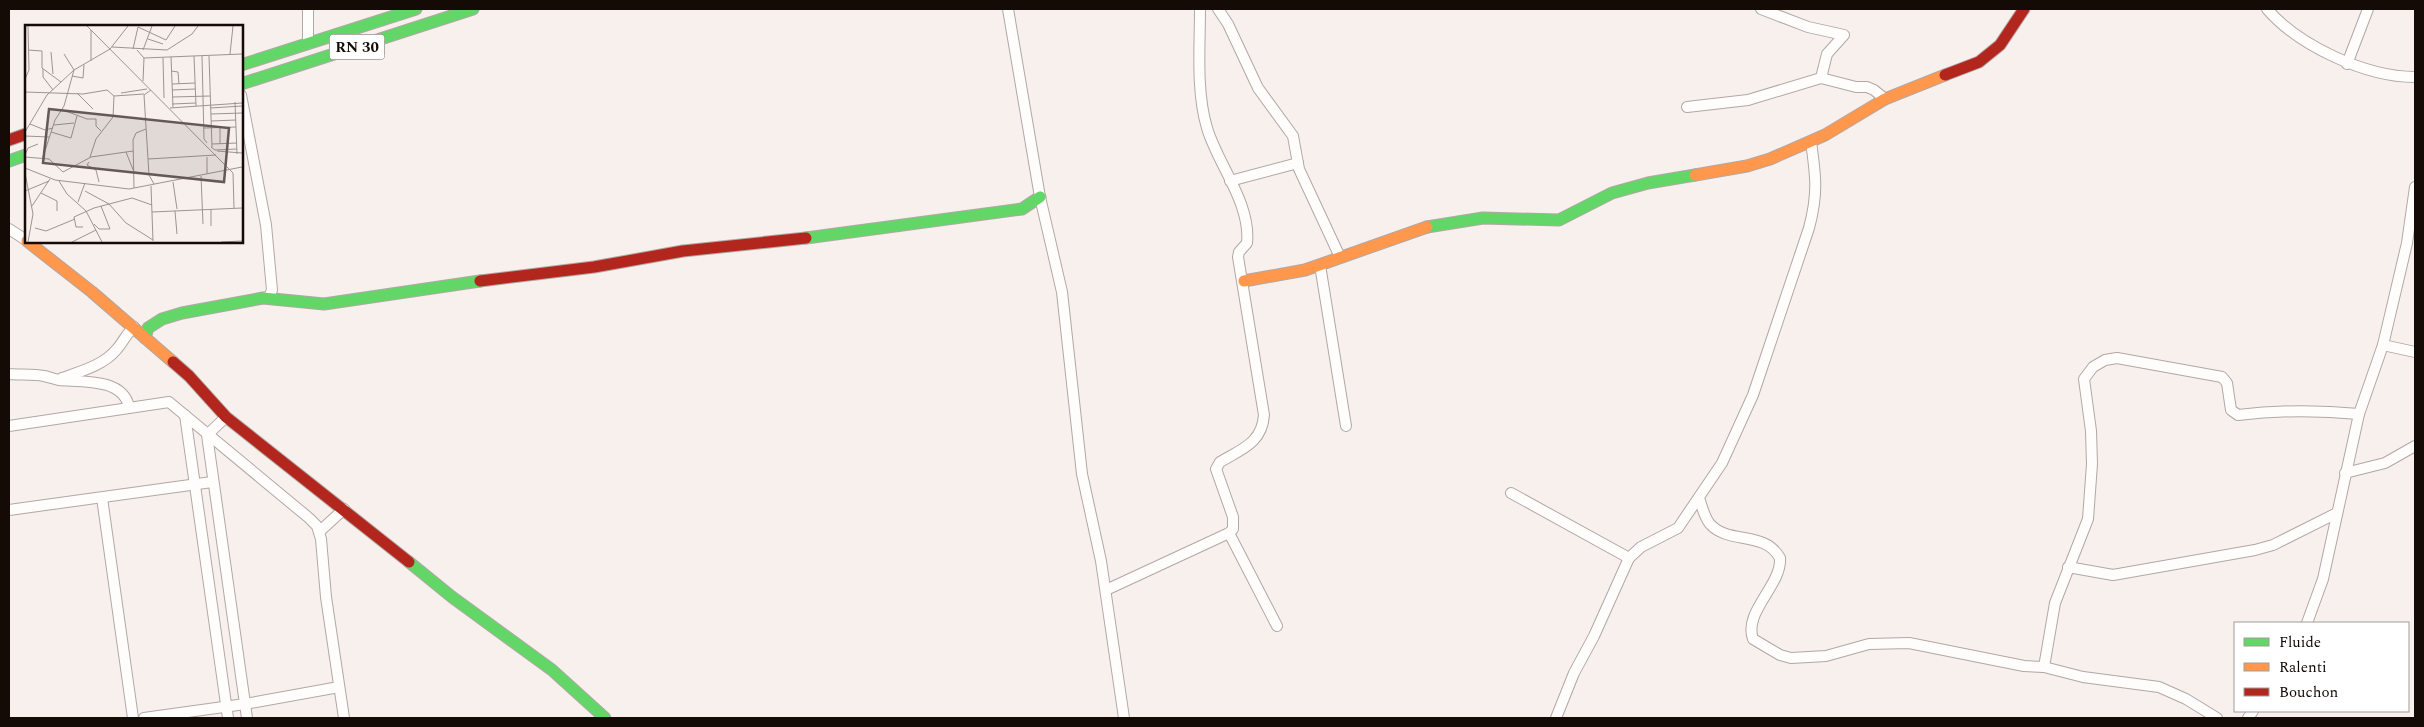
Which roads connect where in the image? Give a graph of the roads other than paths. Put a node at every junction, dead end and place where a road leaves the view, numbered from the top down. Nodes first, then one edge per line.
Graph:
1 (308, 9) edge
2 (416, 9) edge
3 (473, 9) edge
4 (1008, 9) edge
5 (1200, 9) edge
6 (1218, 9) edge
7 (1761, 9) edge
8 (2024, 9) edge
9 (2267, 9) edge
10 (2368, 9) edge
11 (308, 44) junction
12 (2347, 64) junction
13 (242, 65) edge
14 (2415, 77) edge
15 (1821, 78) junction
16 (242, 84) edge
17 (1885, 99) junction
18 (242, 101) edge
19 (1687, 107) dead end
20 (25, 134) edge
21 (9, 140) edge
22 (1811, 142) junction
23 (25, 155) edge
24 (9, 161) edge
25 (1298, 163) junction
26 (1230, 180) junction
27 (2415, 187) edge
28 (1040, 197) junction
29 (9, 229) edge
30 (25, 240) edge
31 (28, 242) edge
32 (1340, 257) junction
33 (1320, 265) junction
34 (1244, 281) junction
35 (263, 298) junction
36 (134, 328) junction
37 (146, 338) junction
38 (2383, 345) junction
39 (2415, 352) edge
40 (9, 374) edge
41 (57, 380) junction
42 (129, 407) junction
43 (2359, 414) junction
44 (185, 415) junction
45 (226, 417) junction
46 (9, 426) edge
47 (1346, 426) dead end
48 (207, 435) junction
49 (2415, 446) edge
50 (2345, 474) junction
51 (212, 482) junction
52 (194, 484) junction
53 (1512, 493) dead end
54 (102, 498) junction
55 (1699, 498) junction
56 (344, 509) junction
57 (9, 510) edge
58 (2337, 513) junction
59 (320, 531) junction
60 (1228, 533) junction
61 (1629, 558) junction
62 (2068, 567) junction
63 (1106, 590) junction
64 (2307, 622) edge
65 (1278, 626) dead end
66 (2044, 667) junction
67 (339, 687) junction
68 (244, 704) junction
69 (227, 707) junction
70 (133, 718) edge
71 (144, 718) edge
72 (228, 718) edge
73 (246, 718) edge
74 (344, 718) edge
75 (605, 718) edge
76 (1124, 718) edge
77 (1556, 718) edge
78 (2217, 718) edge

1 - 11 street
2 - 11 street, RN 30
3 - 16 street, RN 30 / RN 30
4 - 28 street
5 - 26 street
6 - 25 street
7 - 15 street
8 - 17 street
9 - 12 street
10 - 12 street
11 - 13 street, RN 30
12 - 14 street
15 - 17 street
15 - 19 street
17 - 22 street
18 - 35 street
20 - 21 street
22 - 32 street
22 - 55 street
23 - 24 street
25 - 26 street
25 - 32 street
26 - 34 street
27 - 38 street
28 - 35 street
28 - 63 street
29 - 30 street
31 - 36 street
32 - 33 street
33 - 34 street
33 - 47 street
34 - 60 street
35 - 37 street
36 - 37 street
36 - 41 street
37 - 45 street
38 - 39 street
38 - 43 street
40 - 41 street
41 - 42 street
42 - 44 street
42 - 46 street
43 - 50 street
43 - 62 street
44 - 48 street
44 - 52 street
45 - 48 street
45 - 56 street
48 - 51 street
48 - 59 street
49 - 50 street
50 - 58 street
51 - 52 street
51 - 68 street
52 - 54 street
52 - 69 street
53 - 61 street
54 - 57 street
54 - 70 street
55 - 61 street
55 - 66 street
56 - 59 street
56 - 75 street
58 - 62 street
58 - 64 street
59 - 67 street
60 - 63 street
60 - 65 street
61 - 77 street
62 - 66 street
63 - 76 street
66 - 78 street
67 - 68 street
67 - 74 street
68 - 69 street
68 - 73 street
69 - 71 street
69 - 72 street

